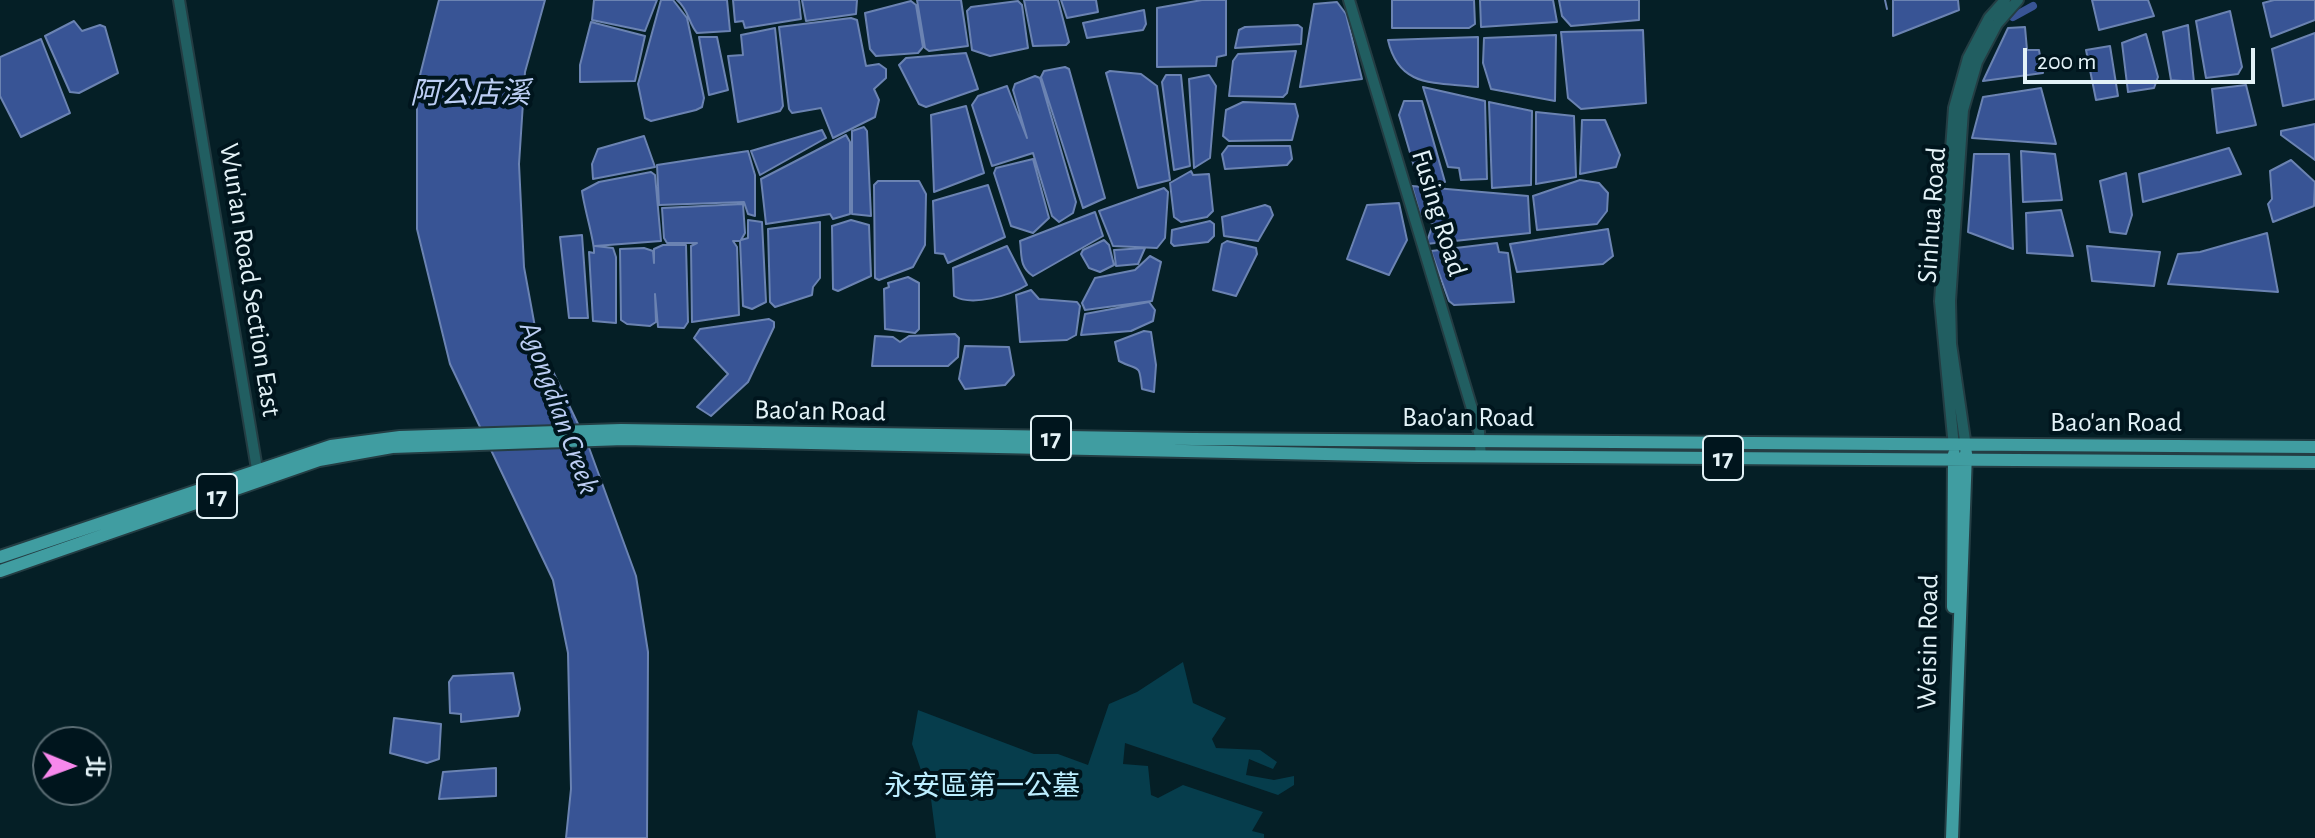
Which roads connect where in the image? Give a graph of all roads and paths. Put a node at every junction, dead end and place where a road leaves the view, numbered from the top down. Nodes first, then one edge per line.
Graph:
1 (179, 0) edge
2 (1349, 0) edge
3 (2005, 0) edge
4 (2018, 0) edge
5 (622, 434) junction
6 (1481, 441) junction
7 (2315, 447) edge
8 (1960, 453) junction
9 (1481, 456) junction
10 (2315, 462) edge
11 (258, 476) junction
12 (0, 557) edge
13 (0, 571) edge
14 (1946, 838) edge
15 (1952, 838) edge

1 - 11 street, Wun'an Road Section East
2 - 6 street, Fusing Road
3 - 8 street, Sinhua Road
4 - 8 street, Sinhua Road
5 - 6 main road, Bao'an Road / 17
5 - 9 main road, Bao'an Road / 17
5 - 11 main road, 17
6 - 8 main road, Bao'an Road / 17
6 - 9 street, Fusing Road
7 - 8 main road, Bao'an Road / 17
8 - 9 main road, Bao'an Road / 17
8 - 10 main road, Bao'an Road / 17
8 - 14 main road, Weisin Road
8 - 15 main road, Weisin Road
11 - 12 main road, 17
11 - 13 main road, 17

